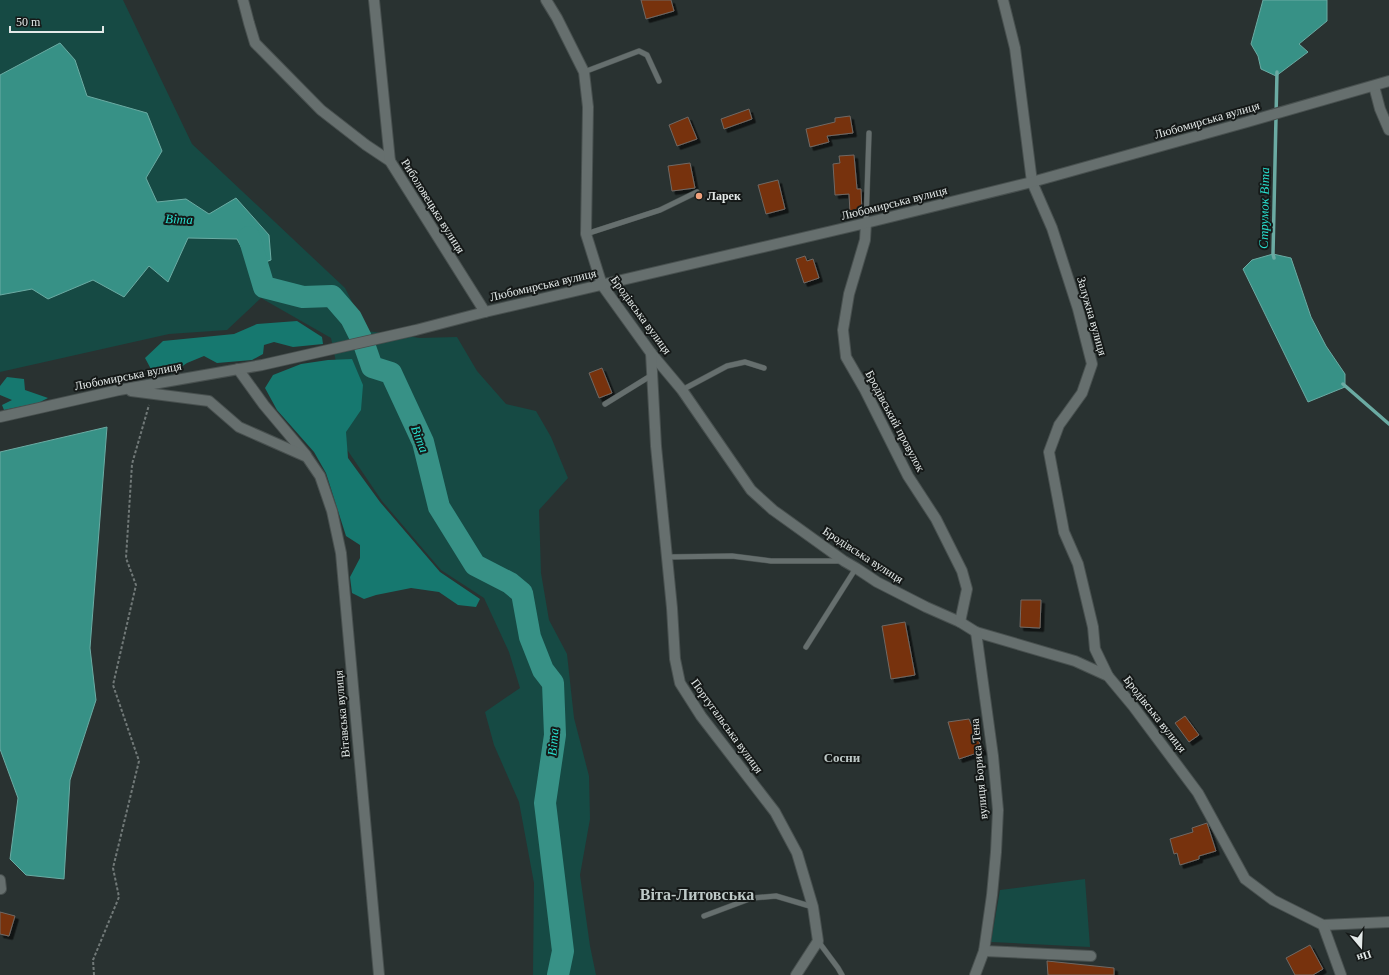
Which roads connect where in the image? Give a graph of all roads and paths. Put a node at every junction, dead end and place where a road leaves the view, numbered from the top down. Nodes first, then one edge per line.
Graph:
1 (243, 0) edge
2 (374, 0) edge
3 (546, 0) edge
4 (1003, 0) edge
5 (584, 72) junction
6 (659, 81) dead end
7 (1389, 81) edge
8 (1374, 86) junction
9 (1389, 130) edge
10 (869, 132) dead end
11 (390, 161) junction
12 (1032, 182) junction
13 (697, 192) dead end
14 (866, 223) junction
15 (586, 234) junction
16 (602, 284) junction
17 (485, 312) junction
18 (651, 353) junction
19 (764, 368) dead end
20 (238, 369) junction
21 (652, 375) junction
22 (119, 390) junction
23 (682, 390) junction
24 (152, 394) junction
25 (606, 404) dead end
26 (0, 417) edge
27 (308, 457) junction
28 (667, 557) junction
29 (844, 561) junction
30 (856, 568) junction
31 (960, 622) junction
32 (976, 632) junction
33 (806, 647) dead end
34 (1108, 676) junction
35 (813, 907) junction
36 (704, 916) dead end
37 (1389, 922) edge
38 (1323, 925) junction
39 (818, 941) junction
40 (984, 951) junction
41 (1091, 956) dead end
42 (94, 975) edge
43 (379, 975) edge
44 (796, 975) edge
45 (842, 975) edge
46 (975, 975) edge
47 (1341, 975) edge

1 - 11 street, Риболовецька вулиця
2 - 11 street
3 - 5 street, Бродівська вулиця
4 - 12 street, Залужна вулиця
5 - 6 lane
5 - 15 street, Бродівська вулиця
7 - 8 street, Любомирська вулиця
8 - 9 street
8 - 12 street, Любомирська вулиця
10 - 14 lane
11 - 17 street, Риболовецька вулиця
12 - 14 street, Любомирська вулиця
12 - 34 street, Залужна вулиця
13 - 15 lane
14 - 16 street, Любомирська вулиця
14 - 31 street, Бродівський провулок
15 - 16 street, Бродівська вулиця
16 - 17 street, Любомирська вулиця
16 - 18 street, Бродівська вулиця
17 - 20 street, Любомирська вулиця
18 - 21 street, Португальська вулиця
18 - 23 street, Бродівська вулиця
19 - 23 lane
20 - 22 street, Любомирська вулиця
20 - 27 street, Вітавська вулиця
21 - 25 lane
21 - 28 street, Португальська вулиця
22 - 24 street
22 - 26 street, Любомирська вулиця
23 - 29 street, Бродівська вулиця
24 - 27 street
24 - 42 path
27 - 43 street, Вітавська вулиця
28 - 29 lane
28 - 35 street, Португальська вулиця
29 - 30 street, Бродівська вулиця
30 - 31 street, Бродівська вулиця
30 - 33 lane
31 - 32 street, Бродівська вулиця
32 - 34 street, Бродівська вулиця
32 - 40 street, вулиця Бориса Тена
34 - 38 street, Бродівська вулиця
35 - 36 lane
35 - 39 street, Португальська вулиця
37 - 38 street, Бродівська вулиця
38 - 47 street
39 - 44 street
39 - 45 lane
40 - 41 street
40 - 46 street, вулиця Бориса Тена

